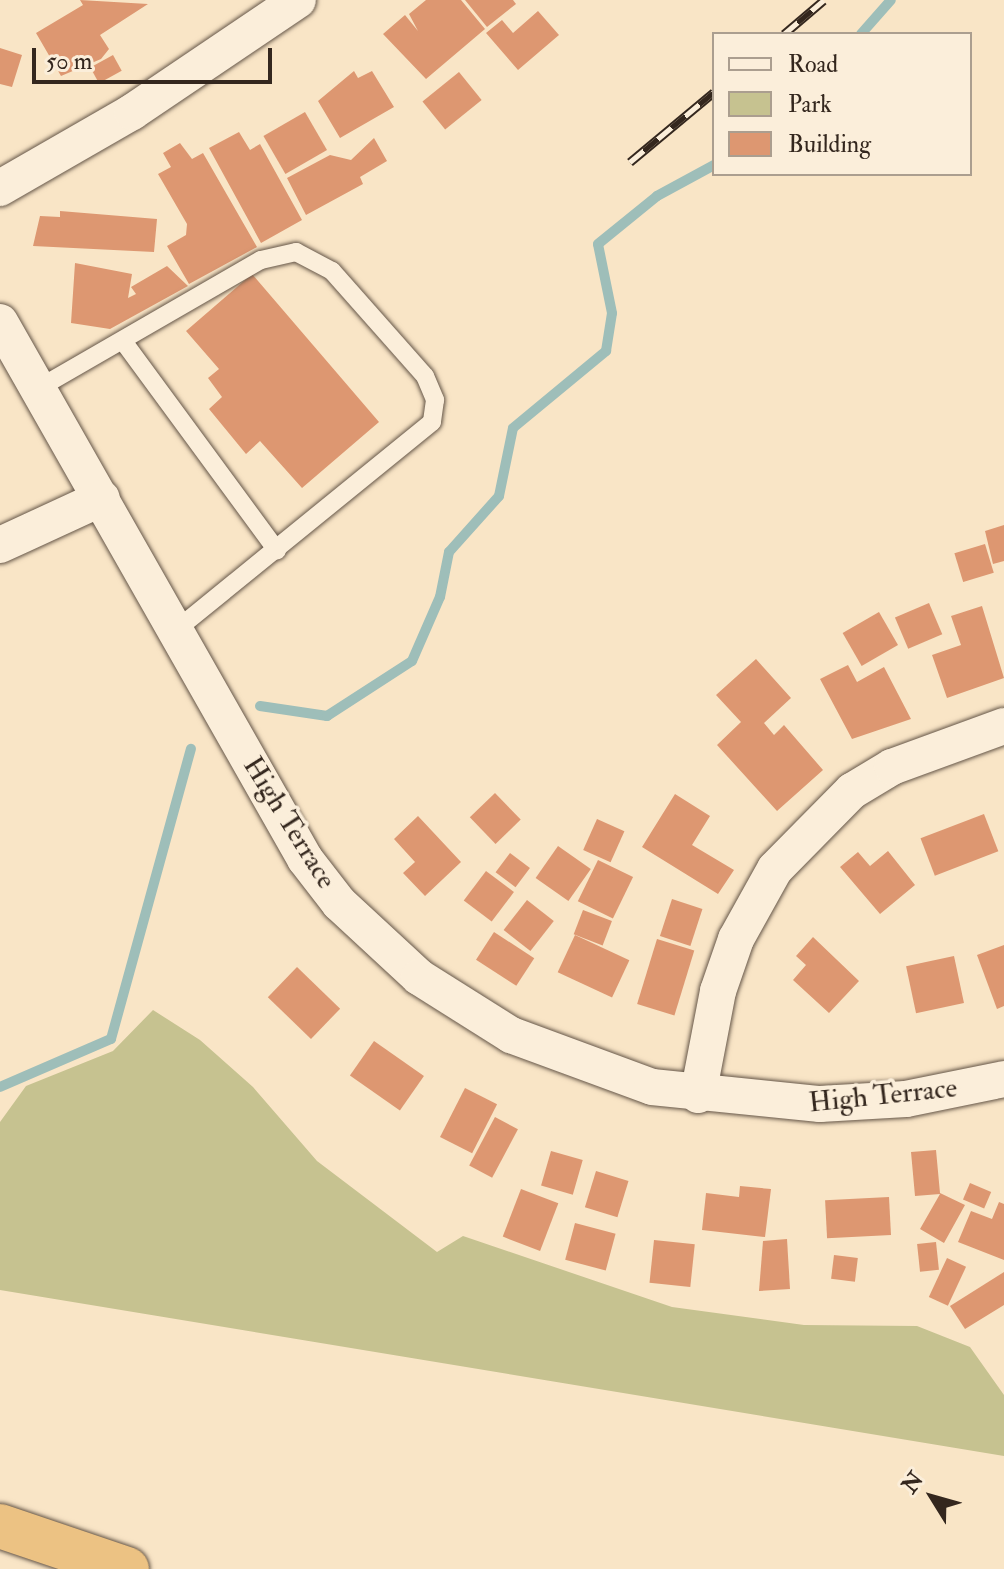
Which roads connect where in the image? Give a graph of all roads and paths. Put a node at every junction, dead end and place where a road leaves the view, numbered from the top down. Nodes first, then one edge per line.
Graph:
1 (298, 0) edge
2 (0, 188) edge
3 (0, 322) edge
4 (123, 341) junction
5 (39, 388) junction
6 (102, 498) junction
7 (0, 545) edge
8 (277, 551) junction
9 (177, 629) junction
10 (1004, 726) edge
11 (1004, 1079) edge
12 (698, 1095) junction
13 (0, 1526) edge
14 (127, 1569) edge

1 - 2 street
3 - 5 street, High Terrace
4 - 5 lane
4 - 8 lane
4 - 8 lane
5 - 6 street, High Terrace
6 - 7 street
6 - 9 street, High Terrace
8 - 9 lane
9 - 12 street, High Terrace
10 - 12 street
11 - 12 street, High Terrace
13 - 14 highway

